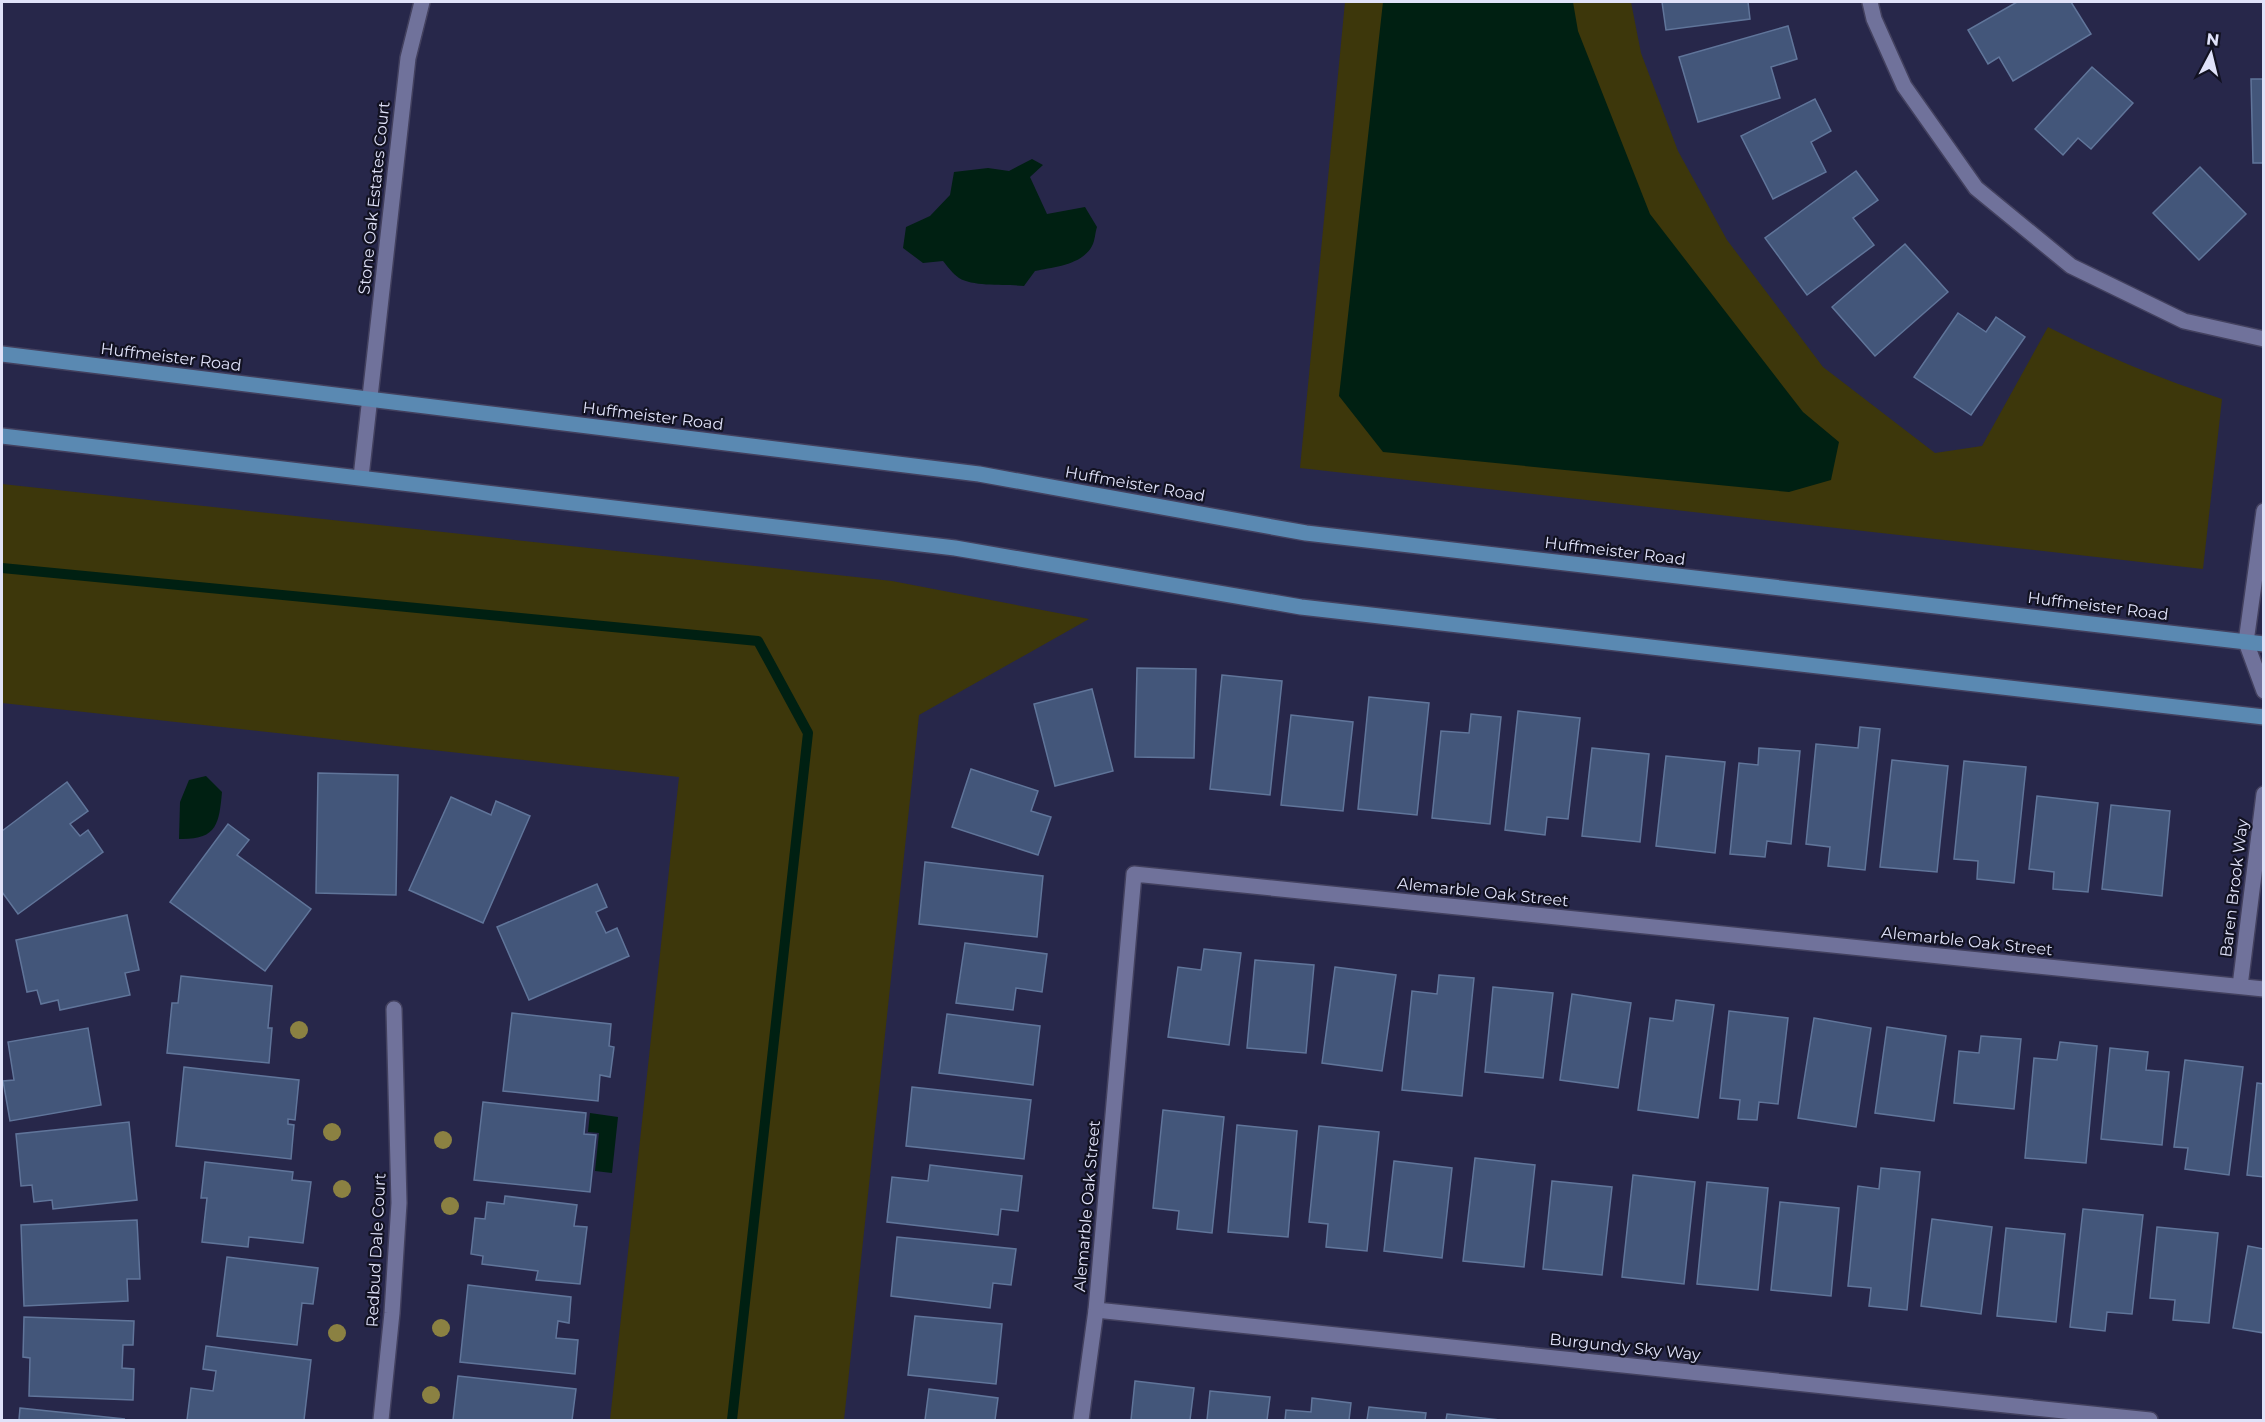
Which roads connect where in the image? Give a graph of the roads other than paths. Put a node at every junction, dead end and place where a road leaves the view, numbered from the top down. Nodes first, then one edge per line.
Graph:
1 (422, 2) edge
2 (1870, 2) edge
3 (2264, 339) edge
4 (2, 354) edge
5 (370, 400) junction
6 (2, 436) edge
7 (361, 477) junction
8 (2264, 511) edge
9 (2246, 642) junction
10 (2264, 644) edge
11 (2264, 691) edge
12 (2264, 717) edge
13 (2264, 794) edge
14 (2240, 986) junction
15 (2264, 989) edge
16 (394, 1008) dead end
17 (1096, 1310) junction
18 (381, 1420) edge
19 (1081, 1420) edge
20 (2150, 1420) edge

1 - 5 street, Stone Oak Estates Court
2 - 3 street
4 - 5 main road, Huffmeister Road
5 - 7 street, Stone Oak Estates Court
5 - 9 main road, Huffmeister Road
6 - 7 main road
7 - 12 main road
8 - 9 street
9 - 10 main road, Huffmeister Road
9 - 11 street
13 - 14 street, Baren Brook Way
14 - 15 street, Alemarble Oak Street
14 - 17 street, Alemarble Oak Street
16 - 18 street, Redbud Dale Court
17 - 19 street
17 - 20 street, Burgundy Sky Way

